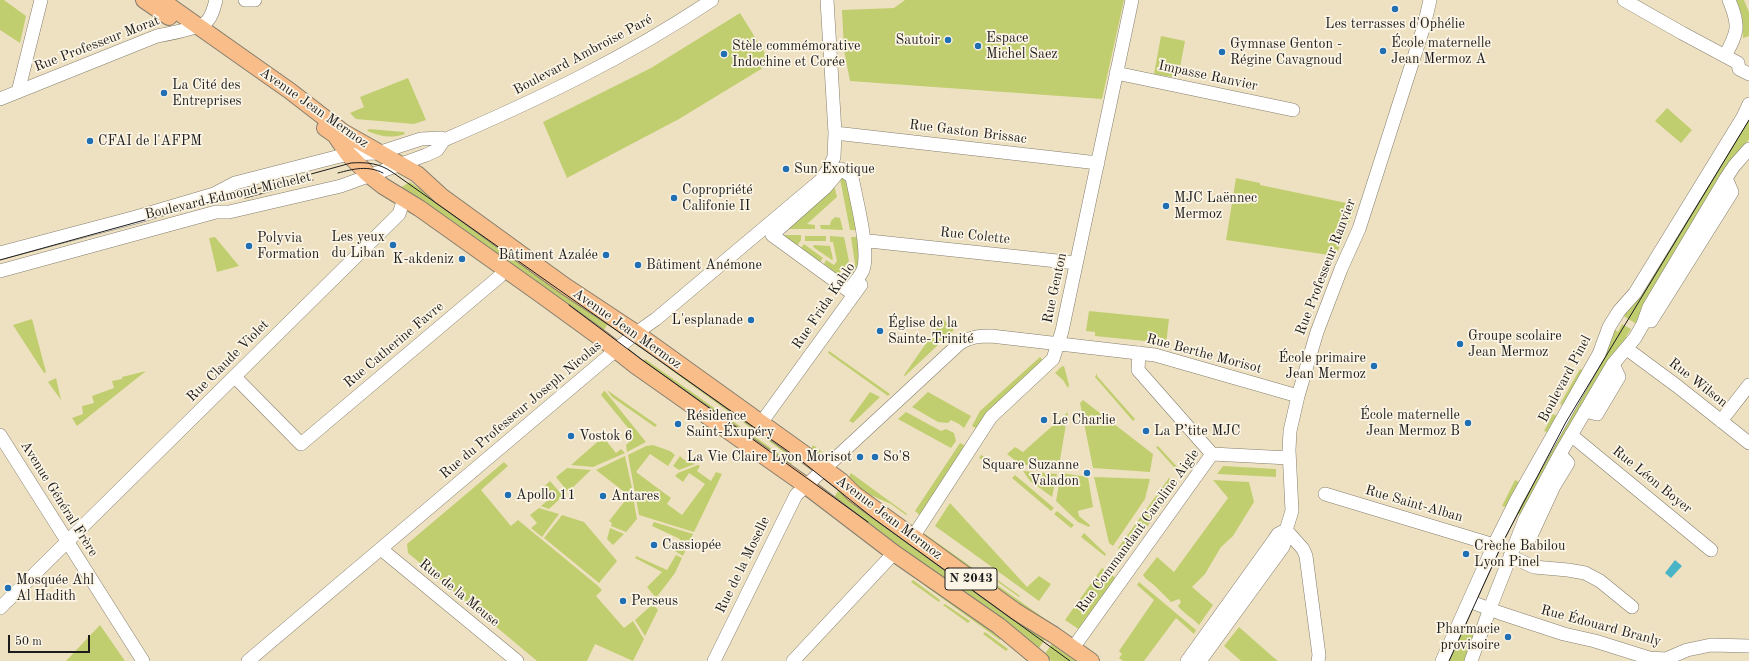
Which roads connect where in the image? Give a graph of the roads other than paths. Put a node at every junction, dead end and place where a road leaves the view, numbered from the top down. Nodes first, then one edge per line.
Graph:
1 (41, 0) edge
2 (144, 0) edge
3 (161, 0) edge
4 (216, 0) edge
5 (245, 0) edge
6 (255, 0) edge
7 (712, 0) edge
8 (827, 0) edge
9 (1132, 0) edge
10 (1430, 0) edge
11 (1624, 0) edge
12 (1729, 0) edge
13 (191, 27) junction
14 (1725, 56) junction
15 (1744, 62) edge
16 (1116, 73) junction
17 (1749, 74) edge
18 (18, 92) junction
19 (0, 98) edge
20 (1749, 104) edge
21 (1293, 110) dead end
22 (835, 133) junction
23 (444, 140) junction
24 (1749, 149) edge
25 (378, 153) junction
26 (348, 154) junction
27 (834, 157) junction
28 (400, 163) junction
29 (1098, 163) junction
30 (369, 175) junction
31 (404, 199) junction
32 (772, 235) joint
33 (869, 241) junction
34 (0, 253) edge
35 (1076, 263) junction
36 (505, 269) junction
37 (0, 271) edge
38 (636, 333) junction
39 (1059, 343) junction
40 (1626, 349) junction
41 (617, 350) junction
42 (1139, 353) junction
43 (235, 377) junction
44 (1749, 385) edge
45 (1298, 396) junction
46 (1721, 421) junction
47 (761, 423) junction
48 (1572, 434) junction
49 (0, 435) edge
50 (1749, 443) edge
51 (1212, 454) junction
52 (1289, 458) junction
53 (830, 463) junction
54 (805, 485) junction
55 (1325, 494) dead end
56 (1286, 530) junction
57 (913, 537) junction
58 (67, 541) junction
59 (1494, 545) junction
60 (381, 549) junction
61 (1711, 550) dead end
62 (894, 553) junction
63 (1510, 556) junction
64 (1469, 601) junction
65 (1632, 607) dead end
66 (0, 608) edge
67 (1489, 609) junction
68 (1209, 640) junction
69 (1749, 646) edge
70 (1073, 648) junction
71 (143, 661) edge
72 (248, 661) edge
73 (517, 661) edge
74 (714, 661) edge
75 (793, 661) edge
76 (1041, 661) edge
77 (1091, 661) edge
78 (1187, 661) edge
79 (1200, 661) edge
80 (1318, 661) edge
81 (1442, 661) edge
82 (1471, 661) edge

1 - 18 street
2 - 13 main road, Avenue Jean Mermoz
3 - 13 main road, Avenue Jean Mermoz
4 - 13 street, Rue Professeur Morat
5 - 6 street
7 - 23 street, Boulevard Ambroise Paré
8 - 22 street, Rue du Professeur Joseph Nicolas
9 - 16 street, Rue Genton
10 - 45 street, Rue Professeur Ranvier
11 - 14 street
12 - 14 street
13 - 18 street, Rue Professeur Morat
13 - 25 main road, Avenue Jean Mermoz
13 - 26 main road, Avenue Jean Mermoz
14 - 15 street
15 - 17 street
16 - 21 street, Impasse Ranvier
16 - 29 street, Rue Genton
18 - 19 street, Rue Professeur Morat
20 - 59 street, Boulevard Pinel
22 - 27 street, Rue du Professeur Joseph Nicolas
22 - 29 street, Rue Gaston Brissac
23 - 25 street, Boulevard Ambroise Paré
23 - 28 street, Boulevard Ambroise Paré
24 - 40 street
25 - 26 street, Boulevard Edmond Michelet
25 - 28 main road, Avenue Jean Mermoz
26 - 30 main road, Avenue Jean Mermoz
26 - 34 street, Boulevard Edmond Michelet
27 - 33 street, Rue Frida Kahlo
27 - 38 street, Rue du Professeur Joseph Nicolas
28 - 30 street, Boulevard Edmond Michelet
28 - 38 main road, Avenue Jean Mermoz
29 - 35 street, Rue Genton
30 - 31 main road, Avenue Jean Mermoz
30 - 37 street, Boulevard Edmond Michelet
31 - 36 main road, Avenue Jean Mermoz
31 - 43 street, Rue Claude Violet
32 - 32 street
33 - 35 street, Rue Colette
33 - 47 street, Rue Frida Kahlo
35 - 39 street, Rue Genton
36 - 41 main road, Avenue Jean Mermoz
36 - 43 street, Rue Catherine Favre
38 - 41 street, Rue du Professeur Joseph Nicolas
38 - 47 main road, Avenue Jean Mermoz
39 - 42 street, Rue Berthe Morisot
39 - 53 street, Rue Berthe Morisot
39 - 57 street, Rue Genton
40 - 46 street, Rue Wilson
40 - 48 street
41 - 54 main road, Avenue Jean Mermoz
41 - 60 street, Rue du Professeur Joseph Nicolas
42 - 45 street, Rue Berthe Morisot
42 - 51 street
43 - 58 street, Rue Claude Violet
44 - 46 street
45 - 52 street, Rue Professeur Ranvier
46 - 50 street, Rue Wilson
47 - 53 main road, Avenue Jean Mermoz
48 - 61 street, Rue Léon Boyer
48 - 63 street
49 - 58 street, Avenue Général Frère
51 - 52 street, Rue Commandant Caroline Aigle
51 - 70 street, Rue Commandant Caroline Aigle
52 - 56 street, Rue Professeur Ranvier
53 - 54 street, Rue de la Moselle
53 - 57 main road, Avenue Jean Mermoz / N 2043
54 - 62 main road, Avenue Jean Mermoz / N 2043
54 - 74 street, Rue de la Moselle
55 - 59 street, Rue Saint-Alban
56 - 68 street
56 - 80 street
57 - 70 main road, Avenue Jean Mermoz / N 2043
58 - 66 street, Rue Claude Violet
58 - 71 street, Avenue Général Frère
59 - 64 street, Boulevard Pinel
60 - 72 street, Rue du Professeur Joseph Nicolas
60 - 73 street, Rue de la Meuse
62 - 75 street
62 - 76 main road, Avenue Jean Mermoz / N 2043
63 - 65 street
63 - 67 street
64 - 67 street, Rue Édouard Branly
64 - 81 street, Boulevard Pinel
67 - 69 street, Rue Édouard Branly
67 - 82 street
68 - 78 street
68 - 79 street
70 - 77 main road, Avenue Jean Mermoz / N 2043

